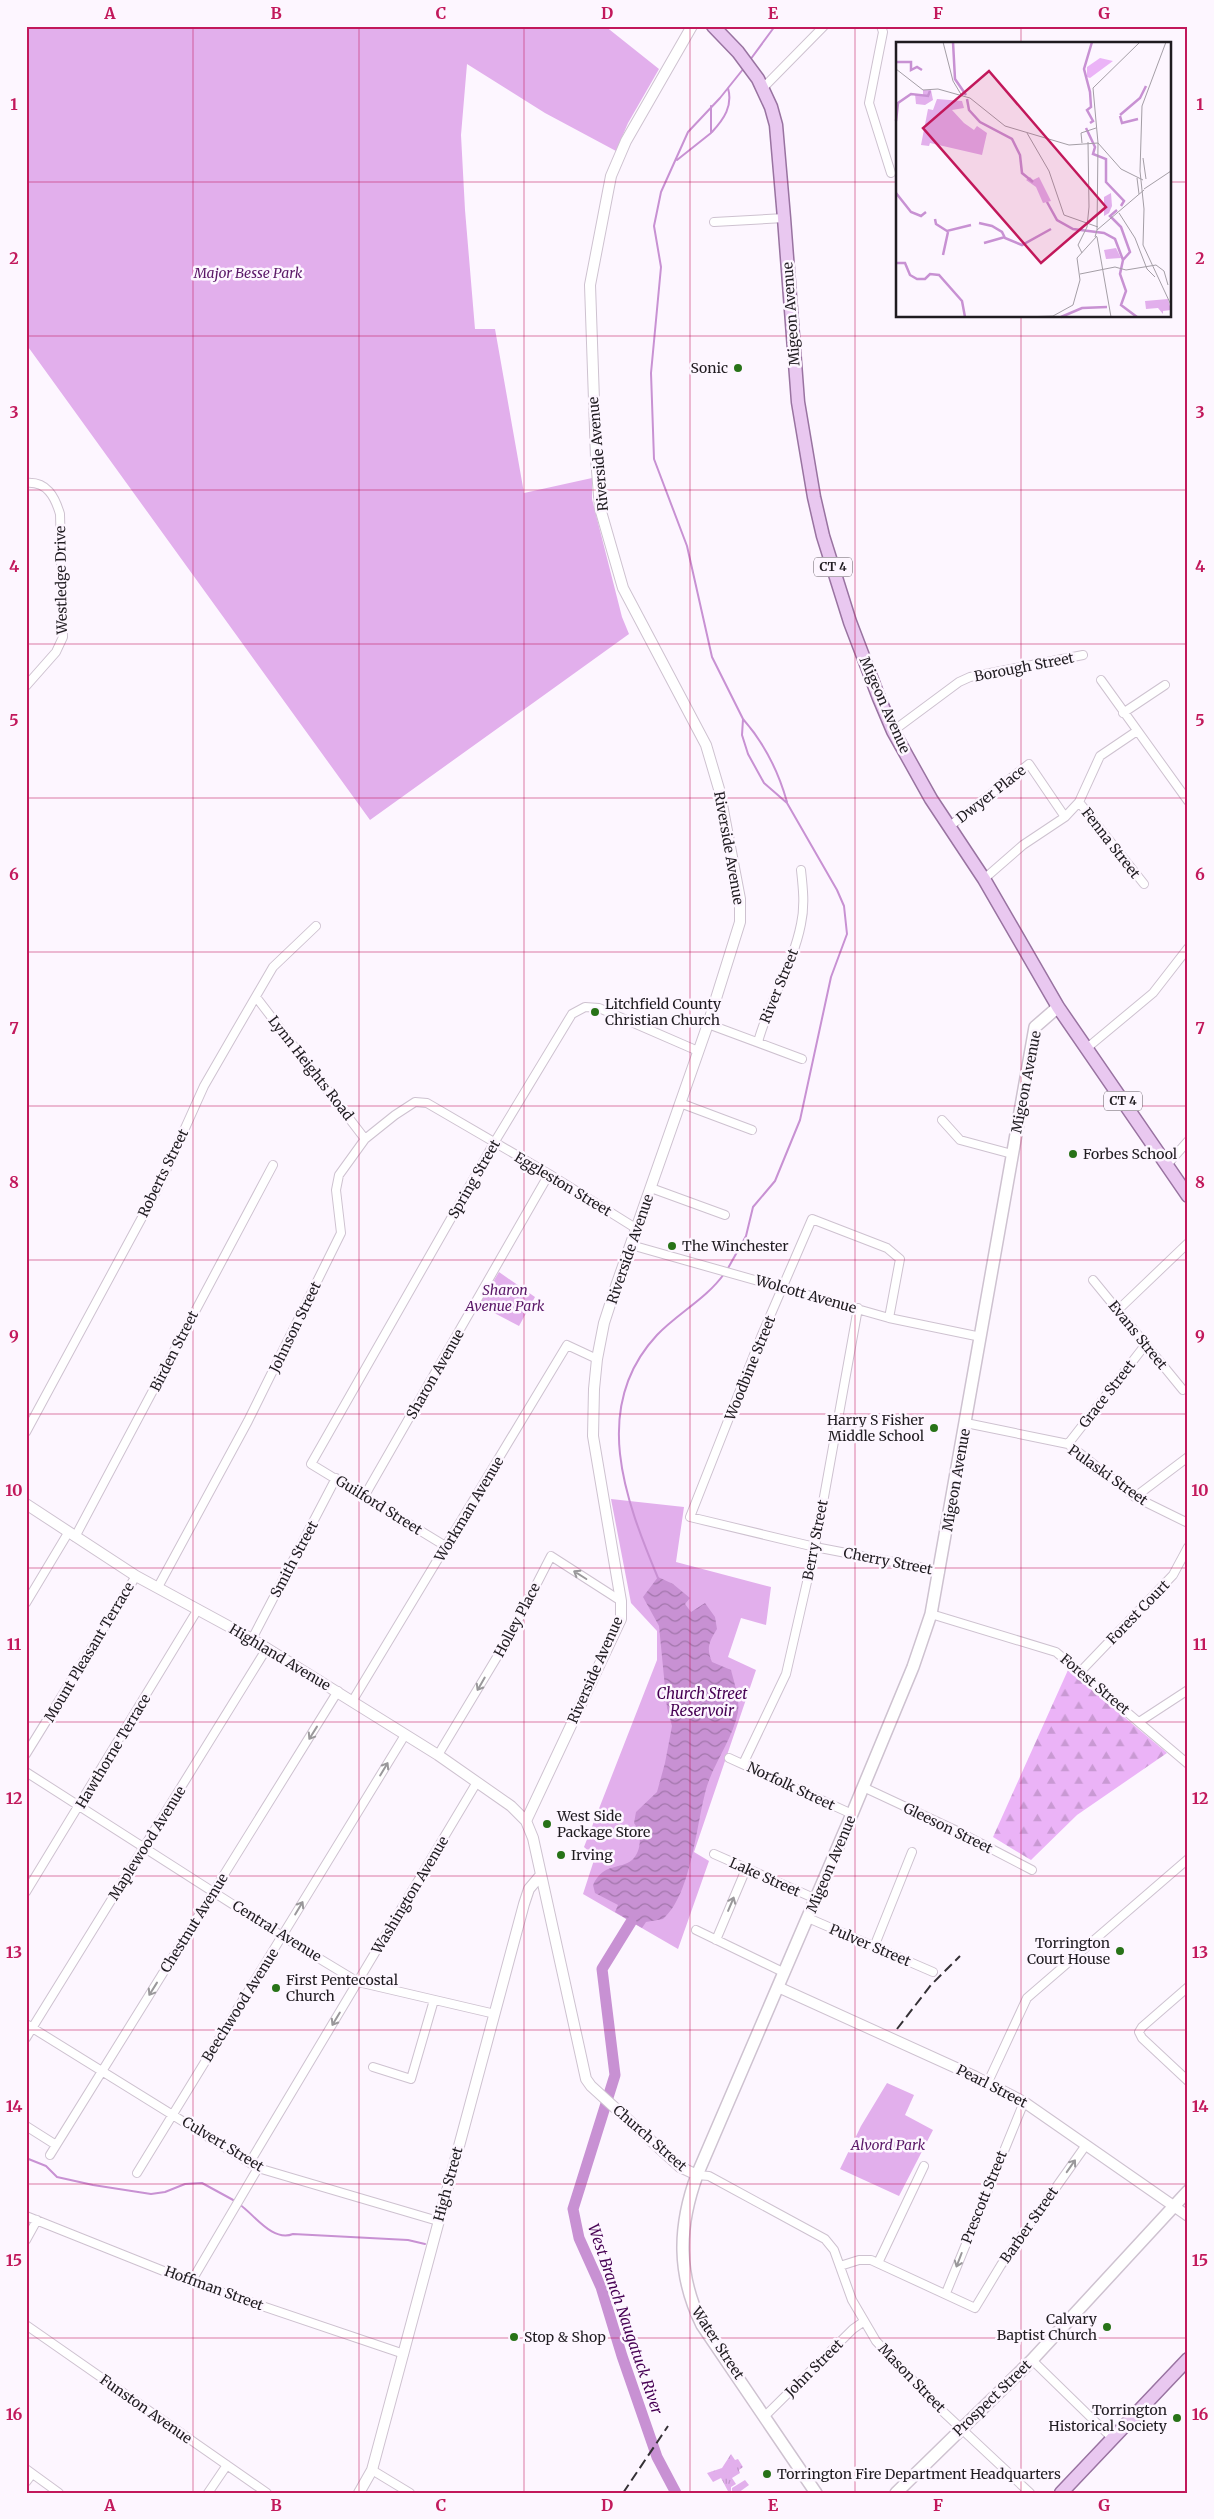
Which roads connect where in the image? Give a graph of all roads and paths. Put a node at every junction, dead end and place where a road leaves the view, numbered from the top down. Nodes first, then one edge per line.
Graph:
1 (692, 26) edge
2 (713, 26) edge
3 (824, 26) edge
4 (882, 26) edge
5 (760, 84) junction
6 (891, 173) dead end
7 (784, 218) junction
8 (714, 222) dead end
9 (26, 483) edge
10 (1083, 656) dead end
11 (1101, 680) dead end
12 (1165, 685) dead end
13 (26, 686) edge
14 (1123, 713) junction
15 (893, 731) junction
16 (1137, 731) junction
17 (1188, 801) edge
18 (1079, 802) junction
19 (1065, 817) junction
20 (950, 826) junction
21 (801, 870) dead end
22 (984, 879) junction
23 (1144, 884) dead end
24 (316, 926) dead end
25 (1188, 948) edge
26 (256, 997) junction
27 (1058, 1007) junction
28 (708, 1024) junction
29 (758, 1042) junction
30 (1087, 1048) junction
31 (698, 1051) junction
32 (802, 1059) dead end
33 (680, 1103) junction
34 (437, 1109) joint
35 (942, 1120) dead end
36 (752, 1130) dead end
37 (365, 1139) junction
38 (1188, 1141) edge
39 (494, 1143) junction
40 (1012, 1154) junction
41 (273, 1165) dead end
42 (1166, 1166) junction
43 (549, 1174) junction
44 (651, 1188) junction
45 (1188, 1196) edge
46 (725, 1215) dead end
47 (637, 1229) junction
48 (1188, 1243) edge
49 (632, 1245) junction
50 (1094, 1280) dead end
51 (783, 1288) junction
52 (858, 1308) junction
53 (1119, 1309) junction
54 (889, 1318) junction
55 (981, 1337) junction
56 (1146, 1344) junction
57 (597, 1359) junction
58 (1183, 1390) dead end
59 (966, 1423) junction
60 (26, 1432) edge
61 (1068, 1444) junction
62 (1188, 1457) edge
63 (311, 1464) joint
64 (336, 1478) junction
65 (365, 1495) junction
66 (1135, 1497) junction
67 (26, 1504) edge
68 (690, 1518) joint
69 (1188, 1523) edge
70 (71, 1535) junction
71 (447, 1546) junction
72 (815, 1547) junction
73 (1188, 1547) edge
74 (940, 1571) junction
75 (136, 1576) junction
76 (158, 1587) junction
77 (621, 1601) junction
78 (26, 1603) edge
79 (198, 1609) junction
80 (931, 1614) junction
81 (252, 1639) junction
82 (267, 1648) junction
83 (1081, 1672) junction
84 (1188, 1690) edge
85 (338, 1691) junction
86 (353, 1700) junction
87 (1139, 1722) junction
88 (405, 1735) junction
89 (26, 1754) edge
90 (438, 1755) junction
91 (729, 1758) dead end
92 (744, 1764) junction
93 (1188, 1764) edge
94 (26, 1772) edge
95 (477, 1782) junction
96 (863, 1787) junction
97 (80, 1806) junction
98 (852, 1814) junction
99 (526, 1821) junction
100 (145, 1846) junction
101 (912, 1852) dead end
102 (714, 1854) dead end
103 (1188, 1858) edge
104 (746, 1869) junction
105 (1032, 1870) dead end
106 (540, 1876) junction
107 (213, 1891) junction
108 (26, 1892) edge
109 (816, 1899) junction
110 (808, 1918) junction
111 (696, 1930) dead end
112 (282, 1936) junction
113 (716, 1940) junction
114 (874, 1947) junction
115 (933, 1972) dead end
116 (784, 1973) junction
117 (358, 1982) junction
118 (778, 1987) junction
119 (1188, 1987) edge
120 (434, 2000) junction
121 (495, 2014) junction
122 (29, 2026) edge
123 (26, 2038) edge
124 (373, 2067) dead end
125 (103, 2070) junction
126 (1188, 2081) edge
127 (988, 2082) junction
128 (1024, 2102) junction
129 (173, 2113) junction
130 (26, 2126) edge
131 (56, 2145) junction
132 (1086, 2145) junction
133 (50, 2155) dead end
134 (250, 2162) junction
135 (924, 2166) dead end
136 (258, 2168) junction
137 (137, 2173) dead end
138 (697, 2175) junction
139 (1188, 2191) edge
140 (1173, 2206) junction
141 (26, 2216) edge
142 (1188, 2216) edge
143 (37, 2220) junction
144 (438, 2221) junction
145 (26, 2240) edge
146 (878, 2262) junction
147 (840, 2266) junction
148 (191, 2282) junction
149 (946, 2293) junction
150 (863, 2322) junction
151 (26, 2325) edge
152 (404, 2354) junction
153 (1188, 2359) edge
154 (1032, 2360) junction
155 (765, 2416) junction
156 (961, 2429) junction
157 (1112, 2438) junction
158 (227, 2465) junction
159 (372, 2470) junction
160 (29, 2472) edge
161 (26, 2482) edge
162 (59, 2493) edge
163 (208, 2493) edge
164 (267, 2493) edge
165 (360, 2493) edge
166 (410, 2493) edge
167 (816, 2493) edge
168 (896, 2493) edge
169 (1030, 2493) edge
170 (1061, 2493) edge

1 - 28 street, Riverside Avenue
2 - 5 main road, Migeon Avenue / CT 4
3 - 5 street
4 - 6 street
5 - 7 main road, Migeon Avenue / CT 4
7 - 8 street
7 - 15 main road, Migeon Avenue / CT 4
9 - 13 street, Westledge Drive
10 - 15 street, Borough Street
11 - 14 street
12 - 14 street
14 - 16 street
15 - 20 main road, Migeon Avenue / CT 4
16 - 17 street
16 - 18 street
18 - 19 street
18 - 23 street, Fenna Street
19 - 20 street, Dwyer Place
19 - 22 street
20 - 22 main road, Migeon Avenue / CT 4
21 - 29 street, River Street
22 - 27 main road, Migeon Avenue / CT 4
24 - 26 street, Roberts Street
25 - 30 street
26 - 37 street, Lynn Heights Road
26 - 60 street, Roberts Street
27 - 30 main road, CT 4
27 - 40 main road, Migeon Avenue
28 - 29 street
28 - 31 street, Riverside Avenue
29 - 32 street
30 - 42 main road, CT 4
31 - 33 street, Riverside Avenue
31 - 39 street, Spring Street
33 - 36 street
33 - 44 street, Riverside Avenue
34 - 37 street, Johnson Street
34 - 39 street, Eggleston Street
35 - 40 street
37 - 76 street, Johnson Street
38 - 42 street
39 - 43 street, Eggleston Street
39 - 63 street, Spring Street
40 - 55 main road, Migeon Avenue
41 - 70 street, Birden Street
42 - 45 main road, CT 4
43 - 47 street, Eggleston Street
43 - 65 street, Sharon Avenue
44 - 46 street
44 - 47 street, Riverside Avenue
47 - 49 street, Riverside Avenue
48 - 53 street
49 - 51 street, Wolcott Avenue
49 - 57 street, Riverside Avenue
50 - 53 street, Evans Street
51 - 52 street, Wolcott Avenue
51 - 54 street, Woodbine Street
51 - 68 street, Woodbine Street
52 - 54 street, Wolcott Avenue
52 - 72 street, Berry Street
53 - 56 street, Evans Street
54 - 55 street, Wolcott Avenue
55 - 59 main road, Migeon Avenue
56 - 58 street, Evans Street
56 - 61 street, Grace Street
57 - 71 street, Workman Avenue
57 - 77 street, Riverside Avenue
59 - 61 street, Pulaski Street
59 - 74 main road, Migeon Avenue
61 - 66 street, Pulaski Street
62 - 66 street
63 - 64 street, Guilford Street
64 - 65 street, Guilford Street
64 - 81 street, Smith Street
65 - 71 street, Guilford Street
66 - 69 street, Pulaski Street
67 - 70 street, Highland Avenue
68 - 72 street, Cherry Street
70 - 75 street, Highland Avenue
70 - 78 street, Birden Street
71 - 86 street, Workman Avenue
72 - 74 street, Cherry Street
72 - 92 street, Berry Street
73 - 83 street, Forest Court
74 - 80 main road, Migeon Avenue
75 - 76 street, Highland Avenue
75 - 89 street, Mount Pleasant Terrace
76 - 79 street, Highland Avenue
77 -> 90 street, Holley Place
77 - 99 street, Riverside Avenue
79 - 81 street, Highland Avenue
79 - 97 street, Hawthorne Terrace
80 - 83 street, Forest Street
80 - 96 main road, Migeon Avenue
81 - 82 street, Highland Avenue
82 - 85 street, Highland Avenue
82 - 100 street, Maplewood Avenue
83 - 87 street, Forest Street
84 - 87 street
85 - 86 street, Highland Avenue
85 -> 107 street, Chestnut Avenue
86 - 88 street, Highland Avenue
87 - 93 street, Forest Street
88 - 90 street, Highland Avenue
112 -> 88 street, Beechwood Avenue
90 - 95 street, Highland Avenue
91 - 92 street, Norfolk Street
92 - 98 street, Norfolk Street
94 - 97 street, Central Avenue
95 - 99 street, Highland Avenue
95 - 117 street, Washington Avenue
96 - 98 main road, Migeon Avenue
96 - 105 street, Gleeson Street
97 - 100 street, Central Avenue
97 - 108 street, Hawthorne Terrace
98 - 109 main road, Migeon Avenue
99 - 106 street, Church Street
100 - 107 street, Central Avenue
100 - 122 street, Maplewood Avenue
101 - 114 street
102 - 104 street, Lake Street
103 - 127 street
104 - 109 street, Lake Street
113 -> 104 street
106 - 121 street, High Street
106 - 138 street, Church Street
107 - 112 street, Central Avenue
107 -> 125 street, Chestnut Avenue
109 - 110 main road, Migeon Avenue
110 - 114 street, Pulver Street
110 - 116 main road, Migeon Avenue
111 - 113 street
112 - 117 street, Central Avenue
112 - 129 street, Beechwood Avenue
113 - 116 street
114 - 115 street, Pulver Street
116 - 118 main road, Migeon Avenue
117 - 120 street, Central Avenue
117 -> 134 street, Washington Avenue
118 - 127 street, Pearl Street
118 - 138 main road, Migeon Avenue
119 - 126 street
120 - 121 street, Central Avenue
120 - 124 street
121 - 144 street, High Street
122 - 123 street, Maplewood Avenue
122 - 125 street, Culvert Street
125 - 129 street, Culvert Street
125 - 131 street, Chestnut Avenue
127 - 128 street, Pearl Street
128 - 132 street, Pearl Street
128 -> 149 street, Prescott Street
129 - 134 street, Culvert Street
129 - 137 street, Beechwood Avenue
130 - 131 street
131 - 133 street, Chestnut Avenue
132 - 140 street, Pearl Street
149 -> 132 street, Barber Street
134 - 136 street, Culvert Street
135 - 146 street
136 - 144 street, Culvert Street
136 - 148 street
138 - 147 street, Church Street
138 - 155 main road, Water Street
139 - 140 main road, Prospect Street
140 - 142 street, Pearl Street
140 - 154 main road, Prospect Street
141 - 143 street, Hoffman Street
143 - 145 street
143 - 148 street, Hoffman Street
144 - 152 street, High Street
146 - 147 street
146 - 149 street
147 - 150 street, Mason Street
148 - 152 street, Hoffman Street
150 - 155 street, John Street
150 - 156 street, Mason Street
151 - 158 street, Funston Avenue
152 - 159 street, High Street
153 - 157 main road
154 - 156 main road, Prospect Street
154 - 157 street
155 - 167 main road, Water Street
156 - 168 main road, Prospect Street
156 - 169 street, Mason Street
157 - 170 main road
158 - 163 street
158 - 164 street, Funston Avenue
159 - 165 street, High Street
159 - 166 street
160 - 161 street
160 - 162 street

